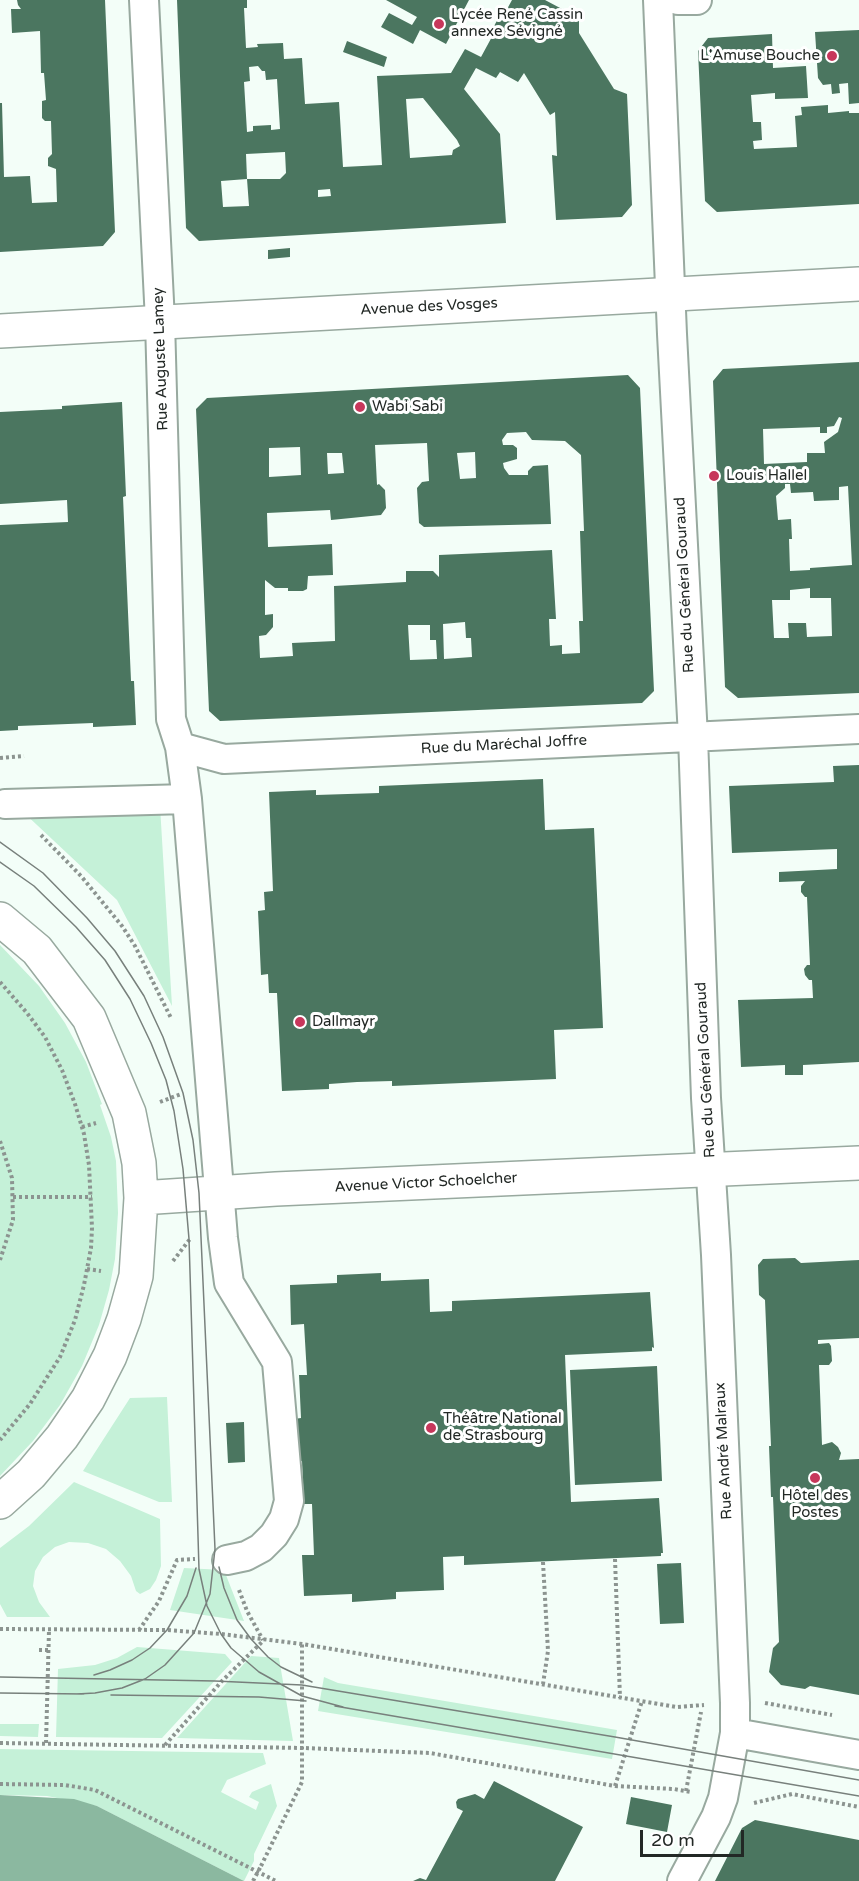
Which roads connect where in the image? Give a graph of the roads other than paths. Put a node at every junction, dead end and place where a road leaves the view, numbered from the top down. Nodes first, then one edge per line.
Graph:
1 (144, 0) edge
2 (658, 0) edge
3 (678, 0) edge
4 (697, 0) edge
5 (859, 284) edge
6 (670, 294) junction
7 (160, 321) junction
8 (0, 331) edge
9 (859, 729) edge
10 (693, 737) junction
11 (180, 747) junction
12 (187, 799) junction
13 (5, 804) road end
14 (0, 919) edge
15 (859, 1163) edge
16 (711, 1169) junction
17 (220, 1192) junction
18 (141, 1198) junction
19 (0, 1502) edge
20 (227, 1560) road end
21 (735, 1733) junction
22 (859, 1755) edge
23 (682, 1881) edge

1 - 7 street, Rue Auguste Lamey
2 - 6 street, Rue du Général Gouraud
3 - 4 street
5 - 6 street, Avenue des Vosges
6 - 7 street, Avenue des Vosges
6 - 10 street, Rue du Général Gouraud
7 - 8 street, Avenue des Vosges
7 - 11 street, Rue Auguste Lamey
9 - 10 street, Rue du Maréchal Joffre
10 - 11 street, Rue du Maréchal Joffre
10 - 16 street, Rue du Général Gouraud
11 - 12 street
12 - 13 street
12 - 17 street
14 - 18 street
15 - 16 street, Avenue Victor Schoelcher
16 - 17 street, Avenue Victor Schoelcher
16 - 21 street, Rue André Malraux
17 - 18 street, Avenue Victor Schoelcher
17 - 20 street
18 - 19 street
21 - 22 street
21 - 23 street, Rue André Malraux

